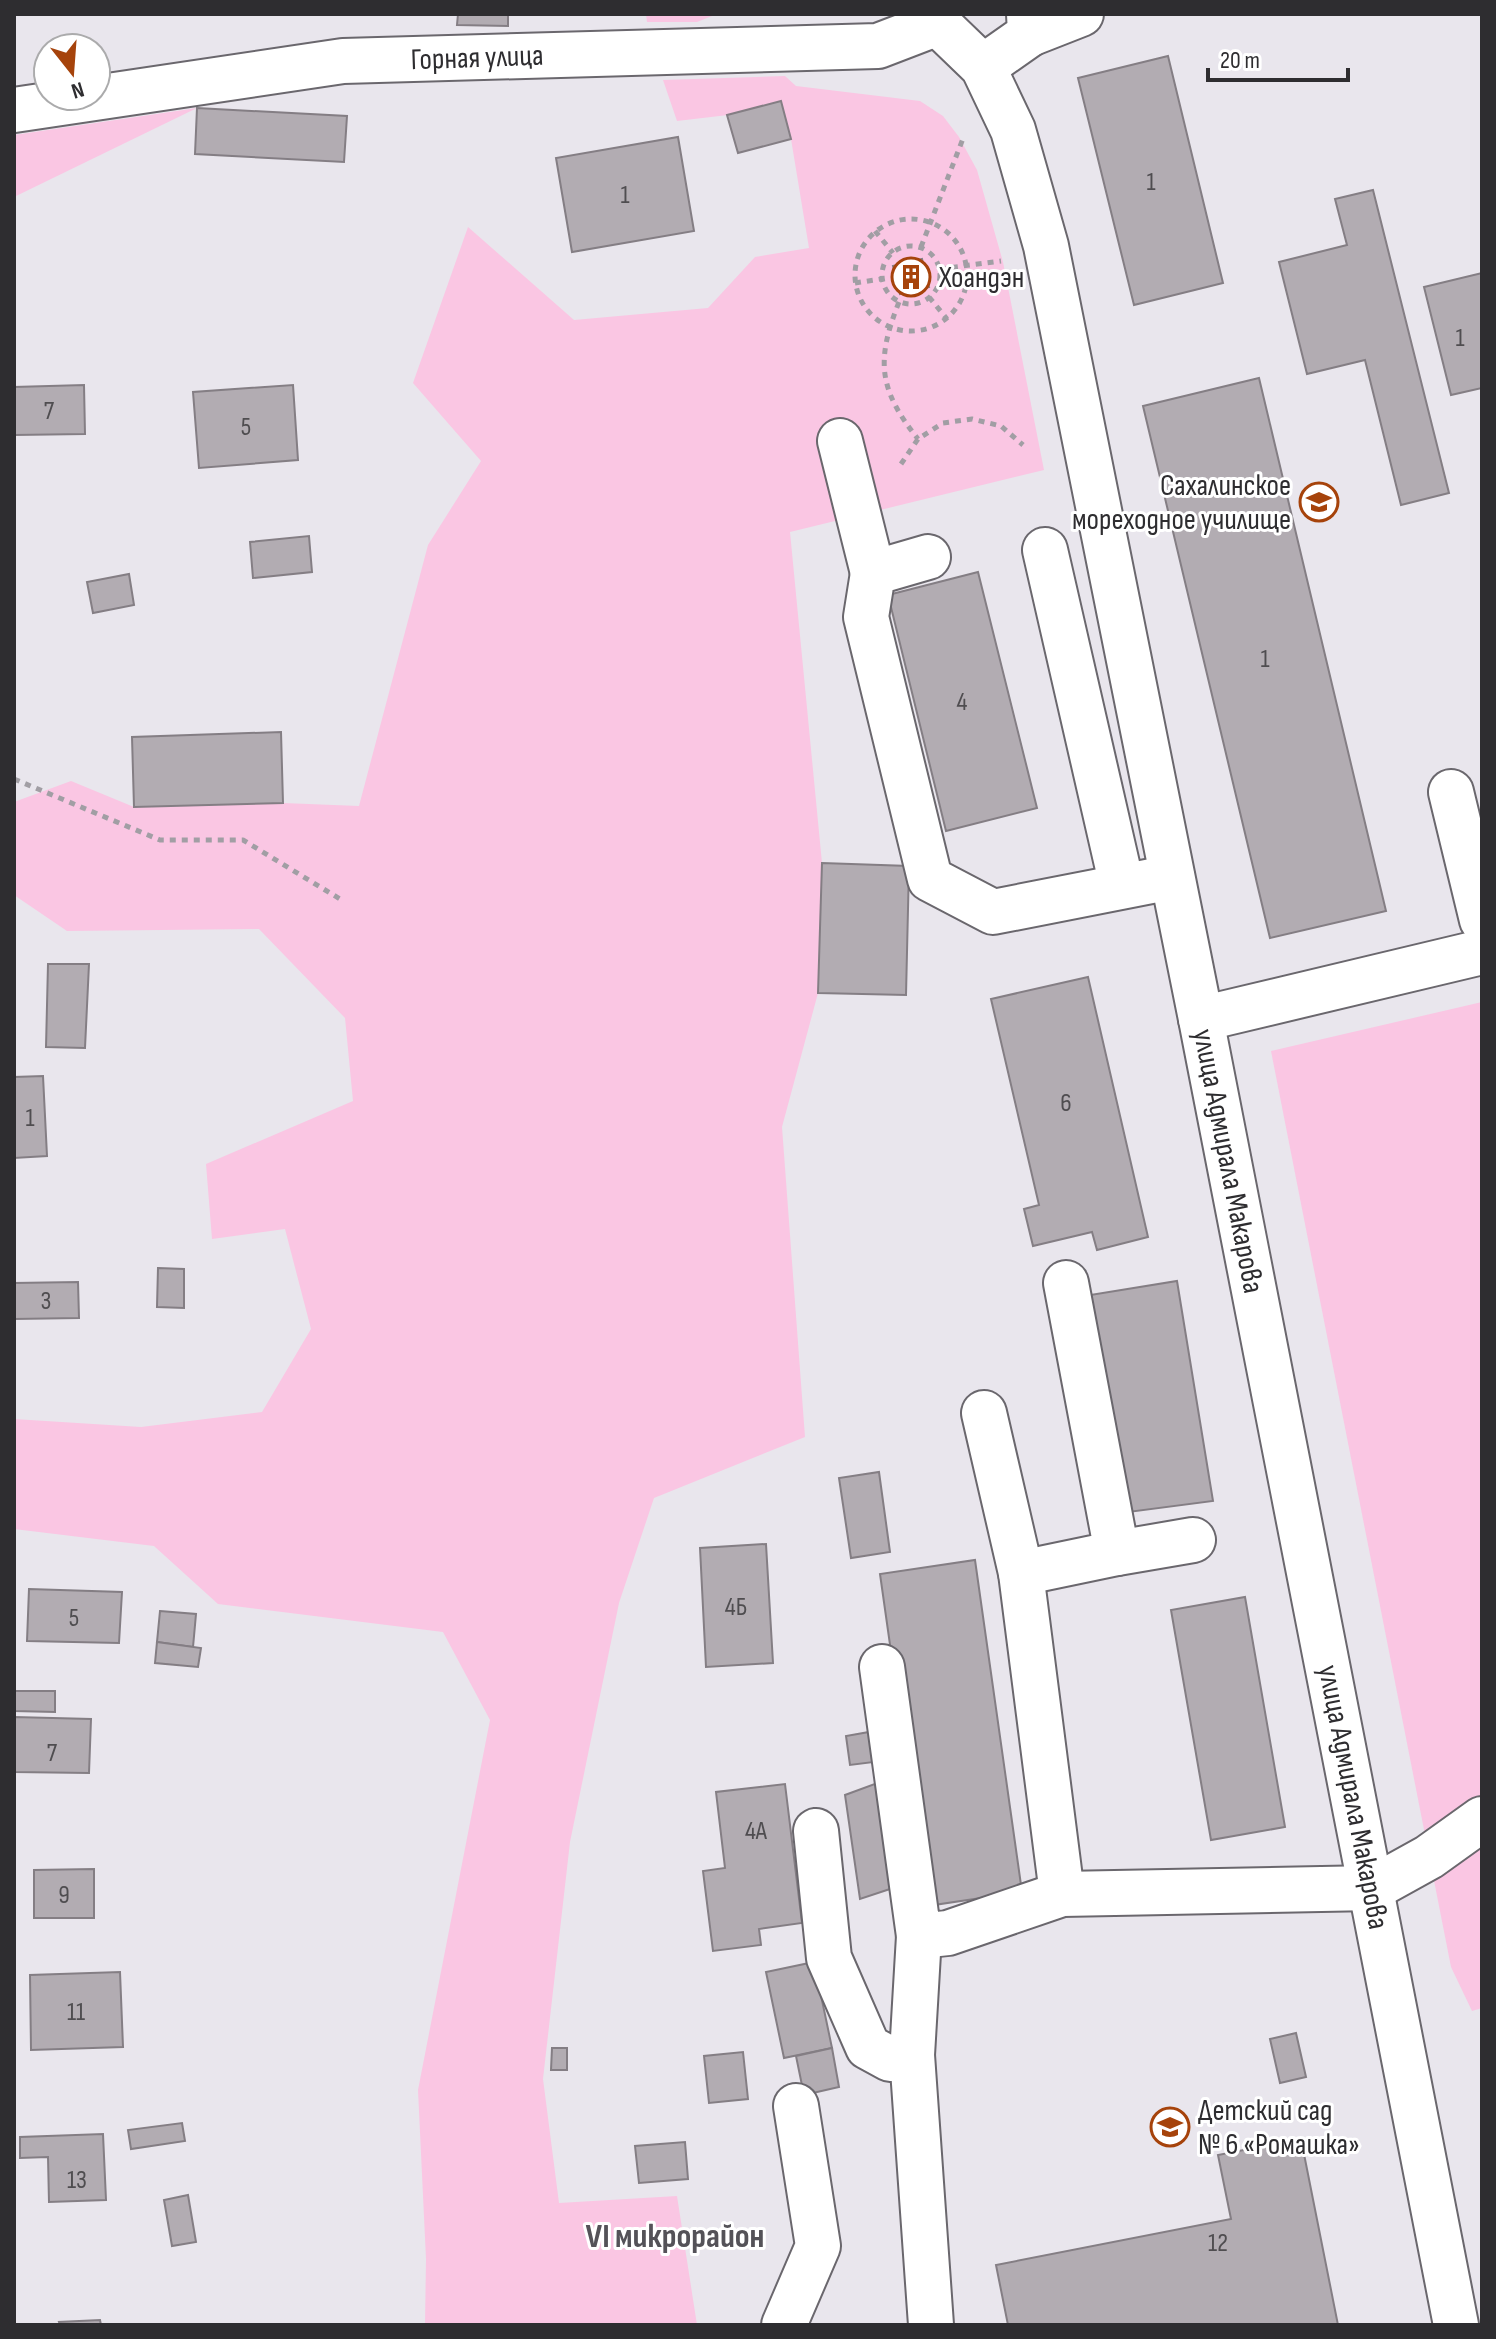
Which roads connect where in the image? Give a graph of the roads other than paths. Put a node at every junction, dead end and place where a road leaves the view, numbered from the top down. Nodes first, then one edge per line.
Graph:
1 (1081, 14) edge
2 (933, 18) edge
3 (1029, 24) edge
4 (983, 67) junction
5 (14, 110) edge
6 (840, 441) dead end
7 (1045, 550) dead end
8 (928, 557) dead end
9 (873, 573) junction
10 (1451, 792) dead end
11 (1172, 877) junction
12 (1122, 886) junction
13 (1482, 920) edge
14 (1482, 952) edge
15 (1201, 1019) junction
16 (1066, 1283) dead end
17 (984, 1413) dead end
18 (1193, 1540) dead end
19 (1117, 1553) junction
20 (1021, 1573) junction
21 (882, 1667) dead end
22 (1482, 1819) edge
23 (816, 1831) dead end
24 (1373, 1888) junction
25 (1062, 1894) junction
26 (919, 1936) junction
27 (912, 2055) junction
28 (796, 2106) dead end
29 (784, 2325) edge
30 (931, 2325) edge
31 (1456, 2325) edge

1 - 3 main road
2 - 4 main road, улица Адмирала Макарова
2 - 5 main road, Горная улица
3 - 4 main road
4 - 11 main road, улица Адмирала Макарова
6 - 9 main road
7 - 12 main road
8 - 9 main road
9 - 12 main road
10 - 13 main road
11 - 12 main road
11 - 15 main road, улица Адмирала Макарова
14 - 15 main road
15 - 24 main road, улица Адмирала Макарова
16 - 19 main road
17 - 20 main road
18 - 19 main road
19 - 20 main road
20 - 25 main road
21 - 26 main road
22 - 24 main road
23 - 27 main road
24 - 25 main road
24 - 31 main road, улица Адмирала Макарова
25 - 26 main road
26 - 27 main road
27 - 30 main road
28 - 29 main road

